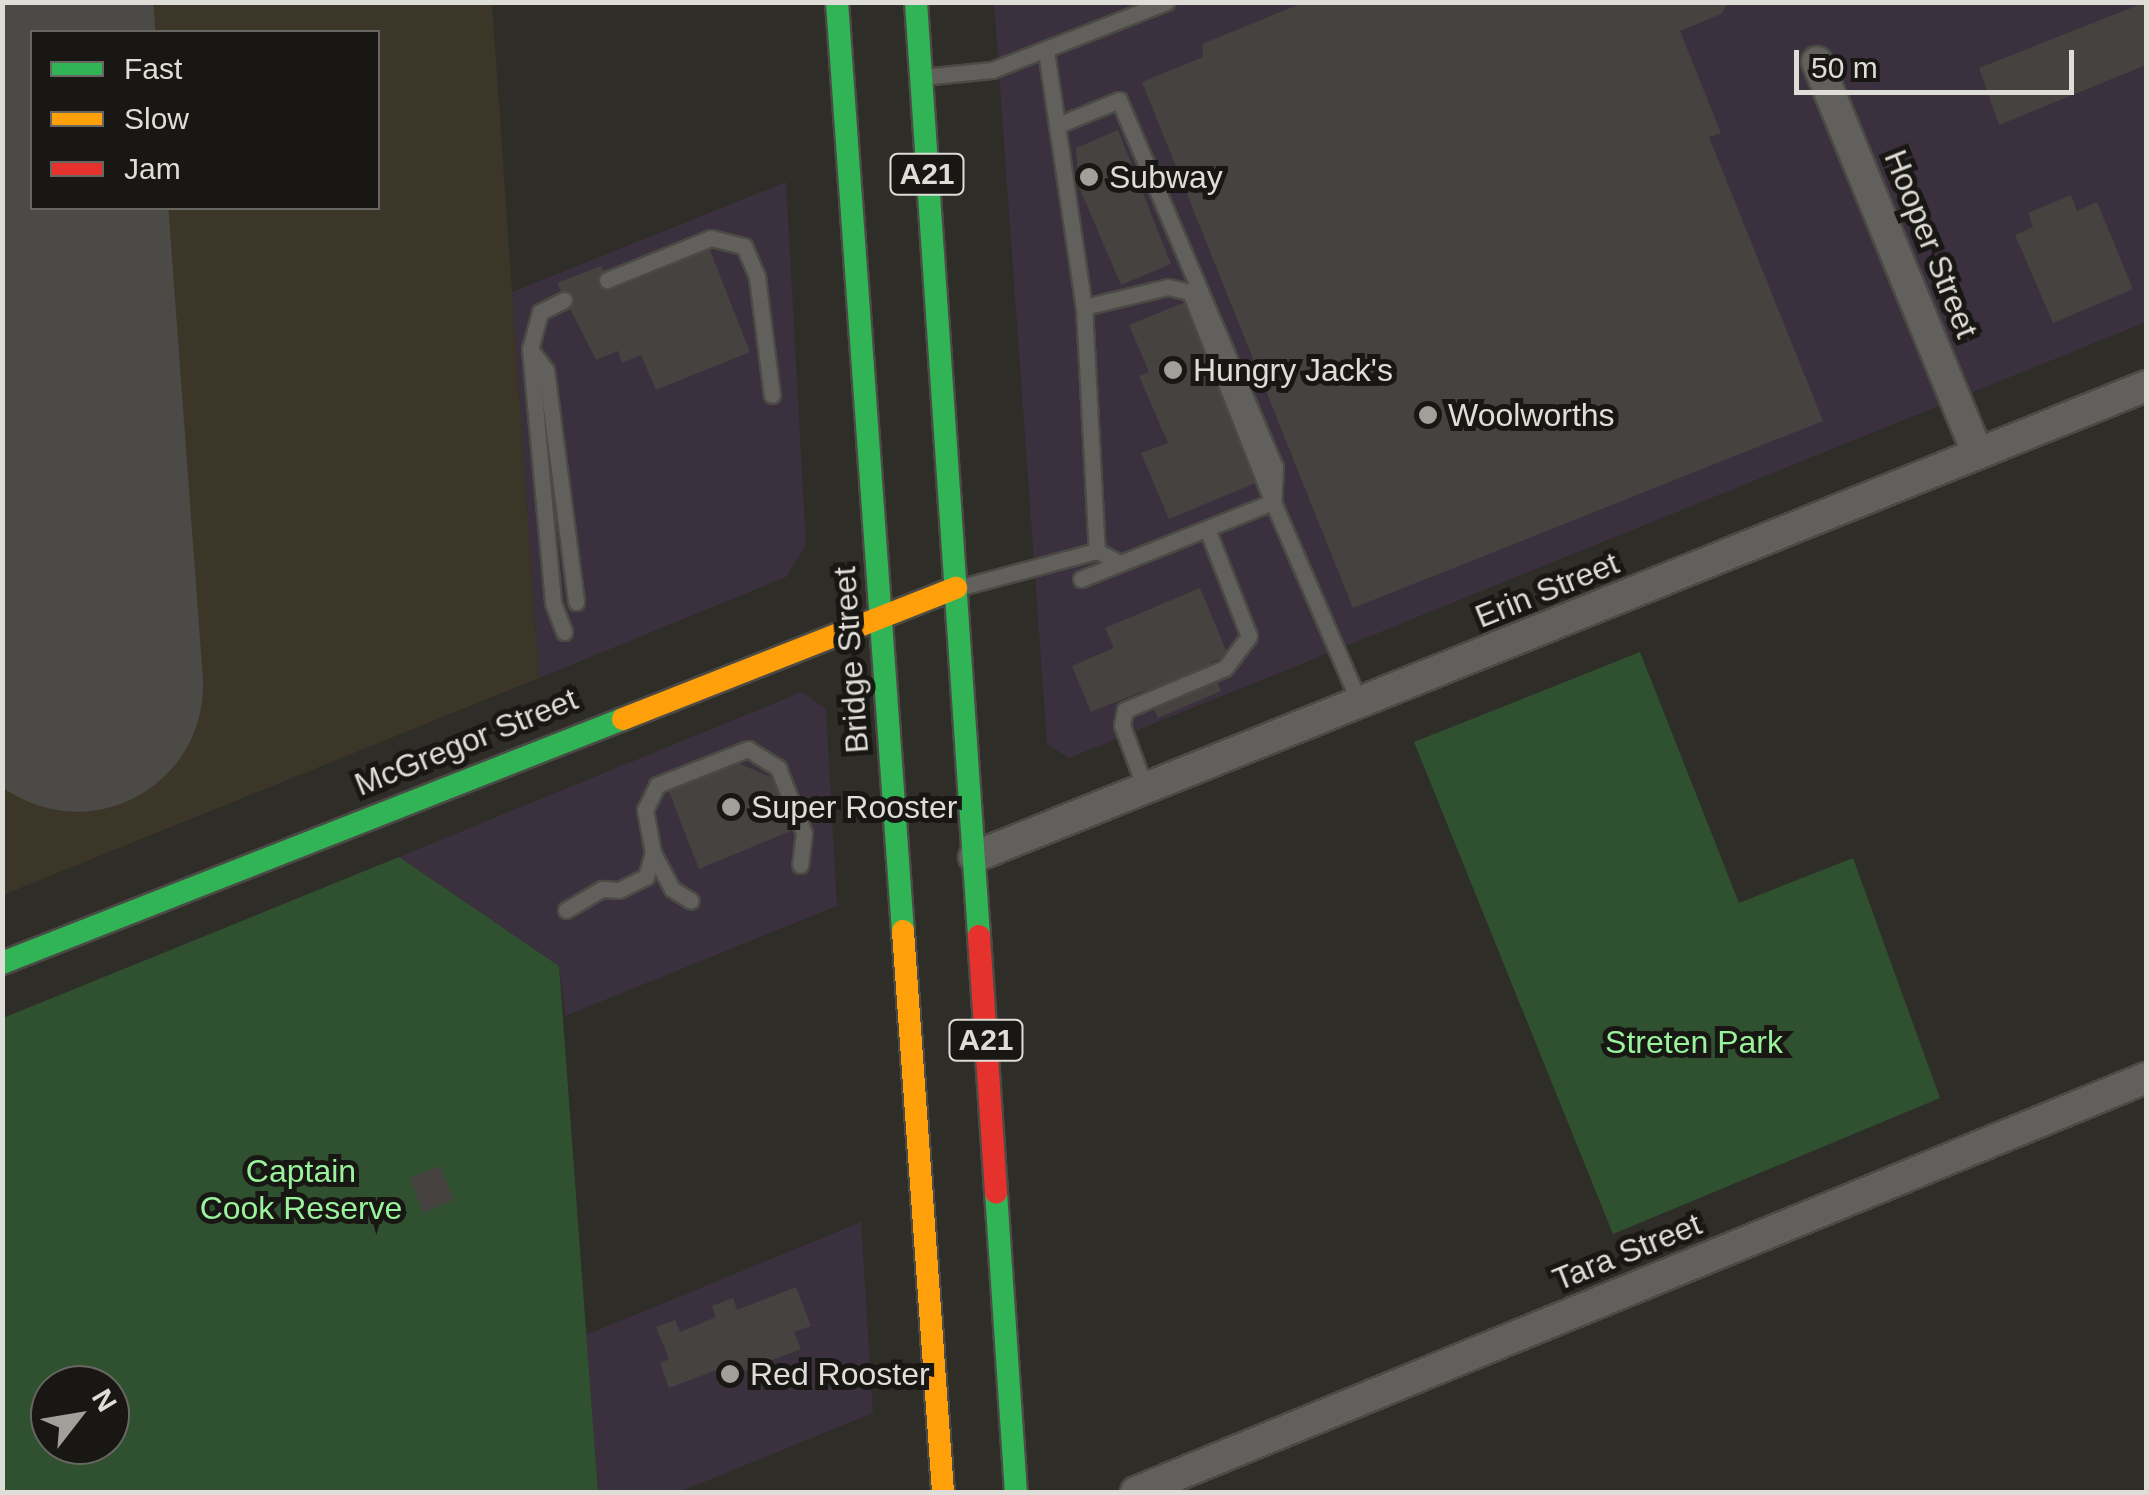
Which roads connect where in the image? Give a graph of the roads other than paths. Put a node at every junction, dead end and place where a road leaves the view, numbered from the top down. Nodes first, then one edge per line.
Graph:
1 (837, 2) edge
2 (916, 2) edge
3 (1166, 2) edge
4 (1046, 51) junction
5 (1817, 62) dead end
6 (920, 78) junction
7 (1058, 125) junction
8 (607, 280) dead end
9 (564, 300) dead end
10 (1084, 306) junction
11 (530, 349) junction
12 (2146, 386) edge
13 (772, 394) dead end
14 (1978, 453) junction
15 (1273, 502) junction
16 (1207, 529) junction
17 (1098, 552) junction
18 (1120, 563) junction
19 (1081, 580) dead end
20 (956, 588) junction
21 (576, 602) dead end
22 (880, 615) junction
23 (564, 632) dead end
24 (1359, 702) junction
25 (1145, 788) junction
26 (652, 850) junction
27 (974, 858) junction
28 (800, 865) dead end
29 (690, 901) dead end
30 (566, 910) dead end
31 (2, 963) edge
32 (2146, 1078) edge
33 (943, 1492) edge
34 (1016, 1492) edge
35 (1136, 1492) edge

1 - 22 main road, Bridge Street / A21
2 - 6 main road, A21
3 - 4 lane
4 - 6 lane
4 - 7 lane
5 - 14 street, Hooper Street
6 - 20 main road, A21
7 - 10 lane
7 - 15 lane
8 - 13 lane
9 - 11 lane
10 - 15 lane
10 - 17 lane
11 - 21 lane
11 - 23 lane
12 - 14 street, Erin Street
14 - 24 street, Erin Street
15 - 16 lane
15 - 24 lane
16 - 18 lane
16 - 25 lane
17 - 18 lane
17 - 20 lane
18 - 19 lane
20 - 22 main road, McGregor Street
20 - 27 main road, A21
22 - 31 main road, McGregor Street
22 - 33 main road, Bridge Street / A21
24 - 25 street, Erin Street
25 - 27 street, Erin Street
26 - 28 lane
26 - 29 lane
26 - 30 lane
27 - 34 main road, A21
32 - 35 street, Tara Street

